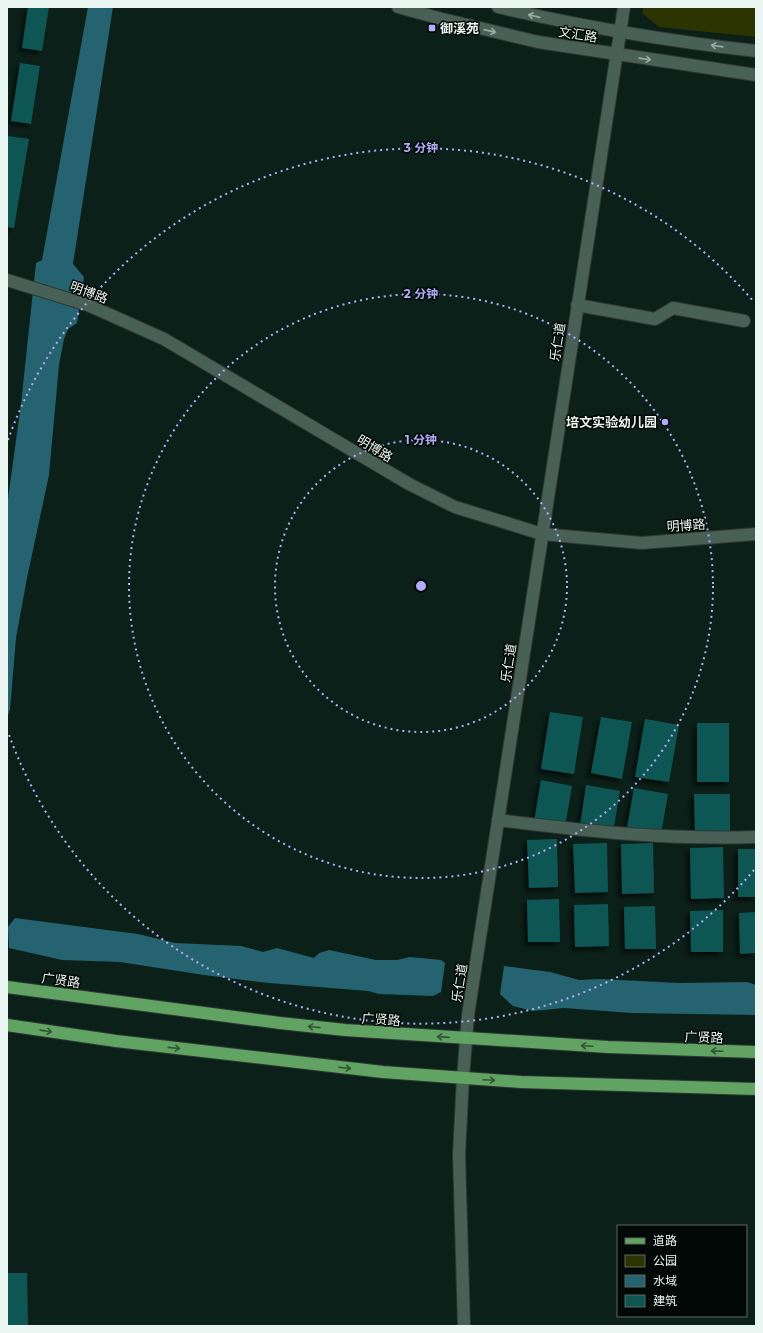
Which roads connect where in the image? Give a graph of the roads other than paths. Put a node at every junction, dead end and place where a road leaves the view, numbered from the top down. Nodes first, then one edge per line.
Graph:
1 (398, 7) edge
2 (498, 7) edge
3 (624, 7) edge
4 (620, 32) junction
5 (756, 51) edge
6 (617, 55) junction
7 (756, 75) edge
8 (7, 280) edge
9 (577, 305) junction
10 (744, 322) dead end
11 (542, 534) junction
12 (756, 534) edge
13 (498, 820) junction
14 (756, 837) edge
15 (7, 986) edge
16 (7, 1025) edge
17 (465, 1039) junction
18 (756, 1052) edge
19 (463, 1078) junction
20 (756, 1089) edge
21 (464, 1326) edge

1 -> 6 street, 文汇路
4 -> 2 street, 文汇路
3 - 4 street, 乐仁道
5 -> 4 street, 文汇路
4 - 6 street, 乐仁道
6 -> 7 street, 文汇路
6 - 9 street, 乐仁道
8 - 11 street, 明博路
9 - 10 street
9 - 11 street, 乐仁道
11 - 12 street, 明博路
11 - 13 street, 乐仁道
13 - 14 street
13 - 17 street, 乐仁道
17 -> 15 main road, 广贤路
16 -> 19 main road
18 -> 17 main road, 广贤路
17 - 19 street, 乐仁道
19 -> 20 main road
19 - 21 street, 乐仁道

